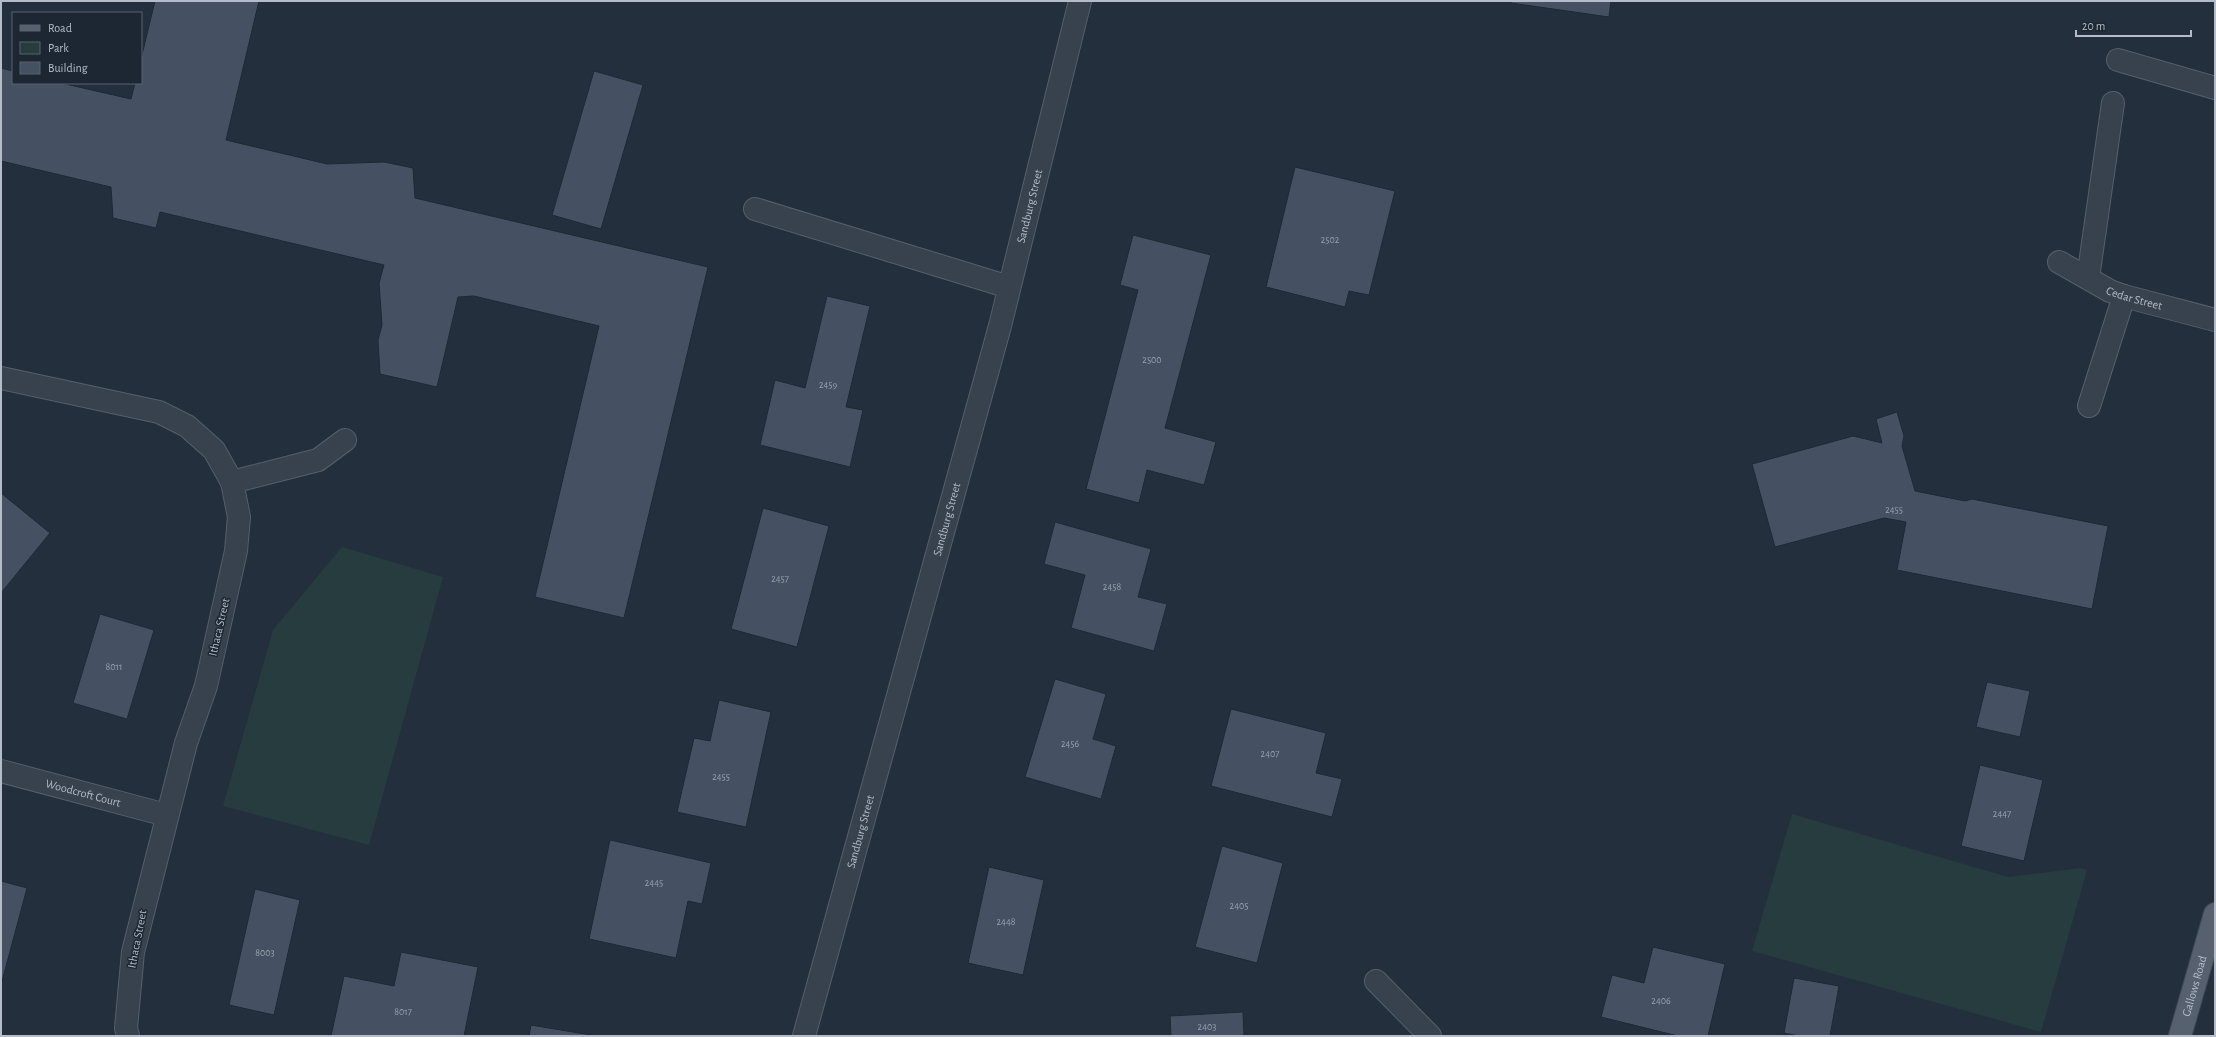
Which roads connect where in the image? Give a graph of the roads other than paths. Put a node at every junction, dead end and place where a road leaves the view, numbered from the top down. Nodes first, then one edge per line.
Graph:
1 (1080, 1) edge
2 (2118, 60) dead end
3 (2215, 88) edge
4 (2113, 103) dead end
5 (755, 209) dead end
6 (2059, 262) dead end
7 (2088, 278) junction
8 (1009, 287) junction
9 (2124, 296) junction
10 (2215, 320) edge
11 (1, 378) edge
12 (2089, 406) dead end
13 (345, 440) dead end
14 (232, 482) junction
15 (1, 771) edge
16 (166, 815) junction
17 (2215, 914) edge
18 (2210, 950) edge
19 (1376, 981) dead end
20 (127, 1032) edge
21 (804, 1036) edge
22 (1430, 1036) edge
23 (2180, 1036) edge

1 - 8 street, Sandburg Street
2 - 3 street
4 - 7 street
5 - 8 street
6 - 7 street, Cedar Street
7 - 9 street, Cedar Street
8 - 21 street, Sandburg Street
9 - 10 street, Cedar Street
9 - 12 street
11 - 14 street, Ithaca Street
13 - 14 street
14 - 16 street, Ithaca Street
15 - 16 street, Woodcroft Court
16 - 20 street, Ithaca Street
17 - 18 main road, Gallows Road
18 - 23 main road, Gallows Road
19 - 22 street

